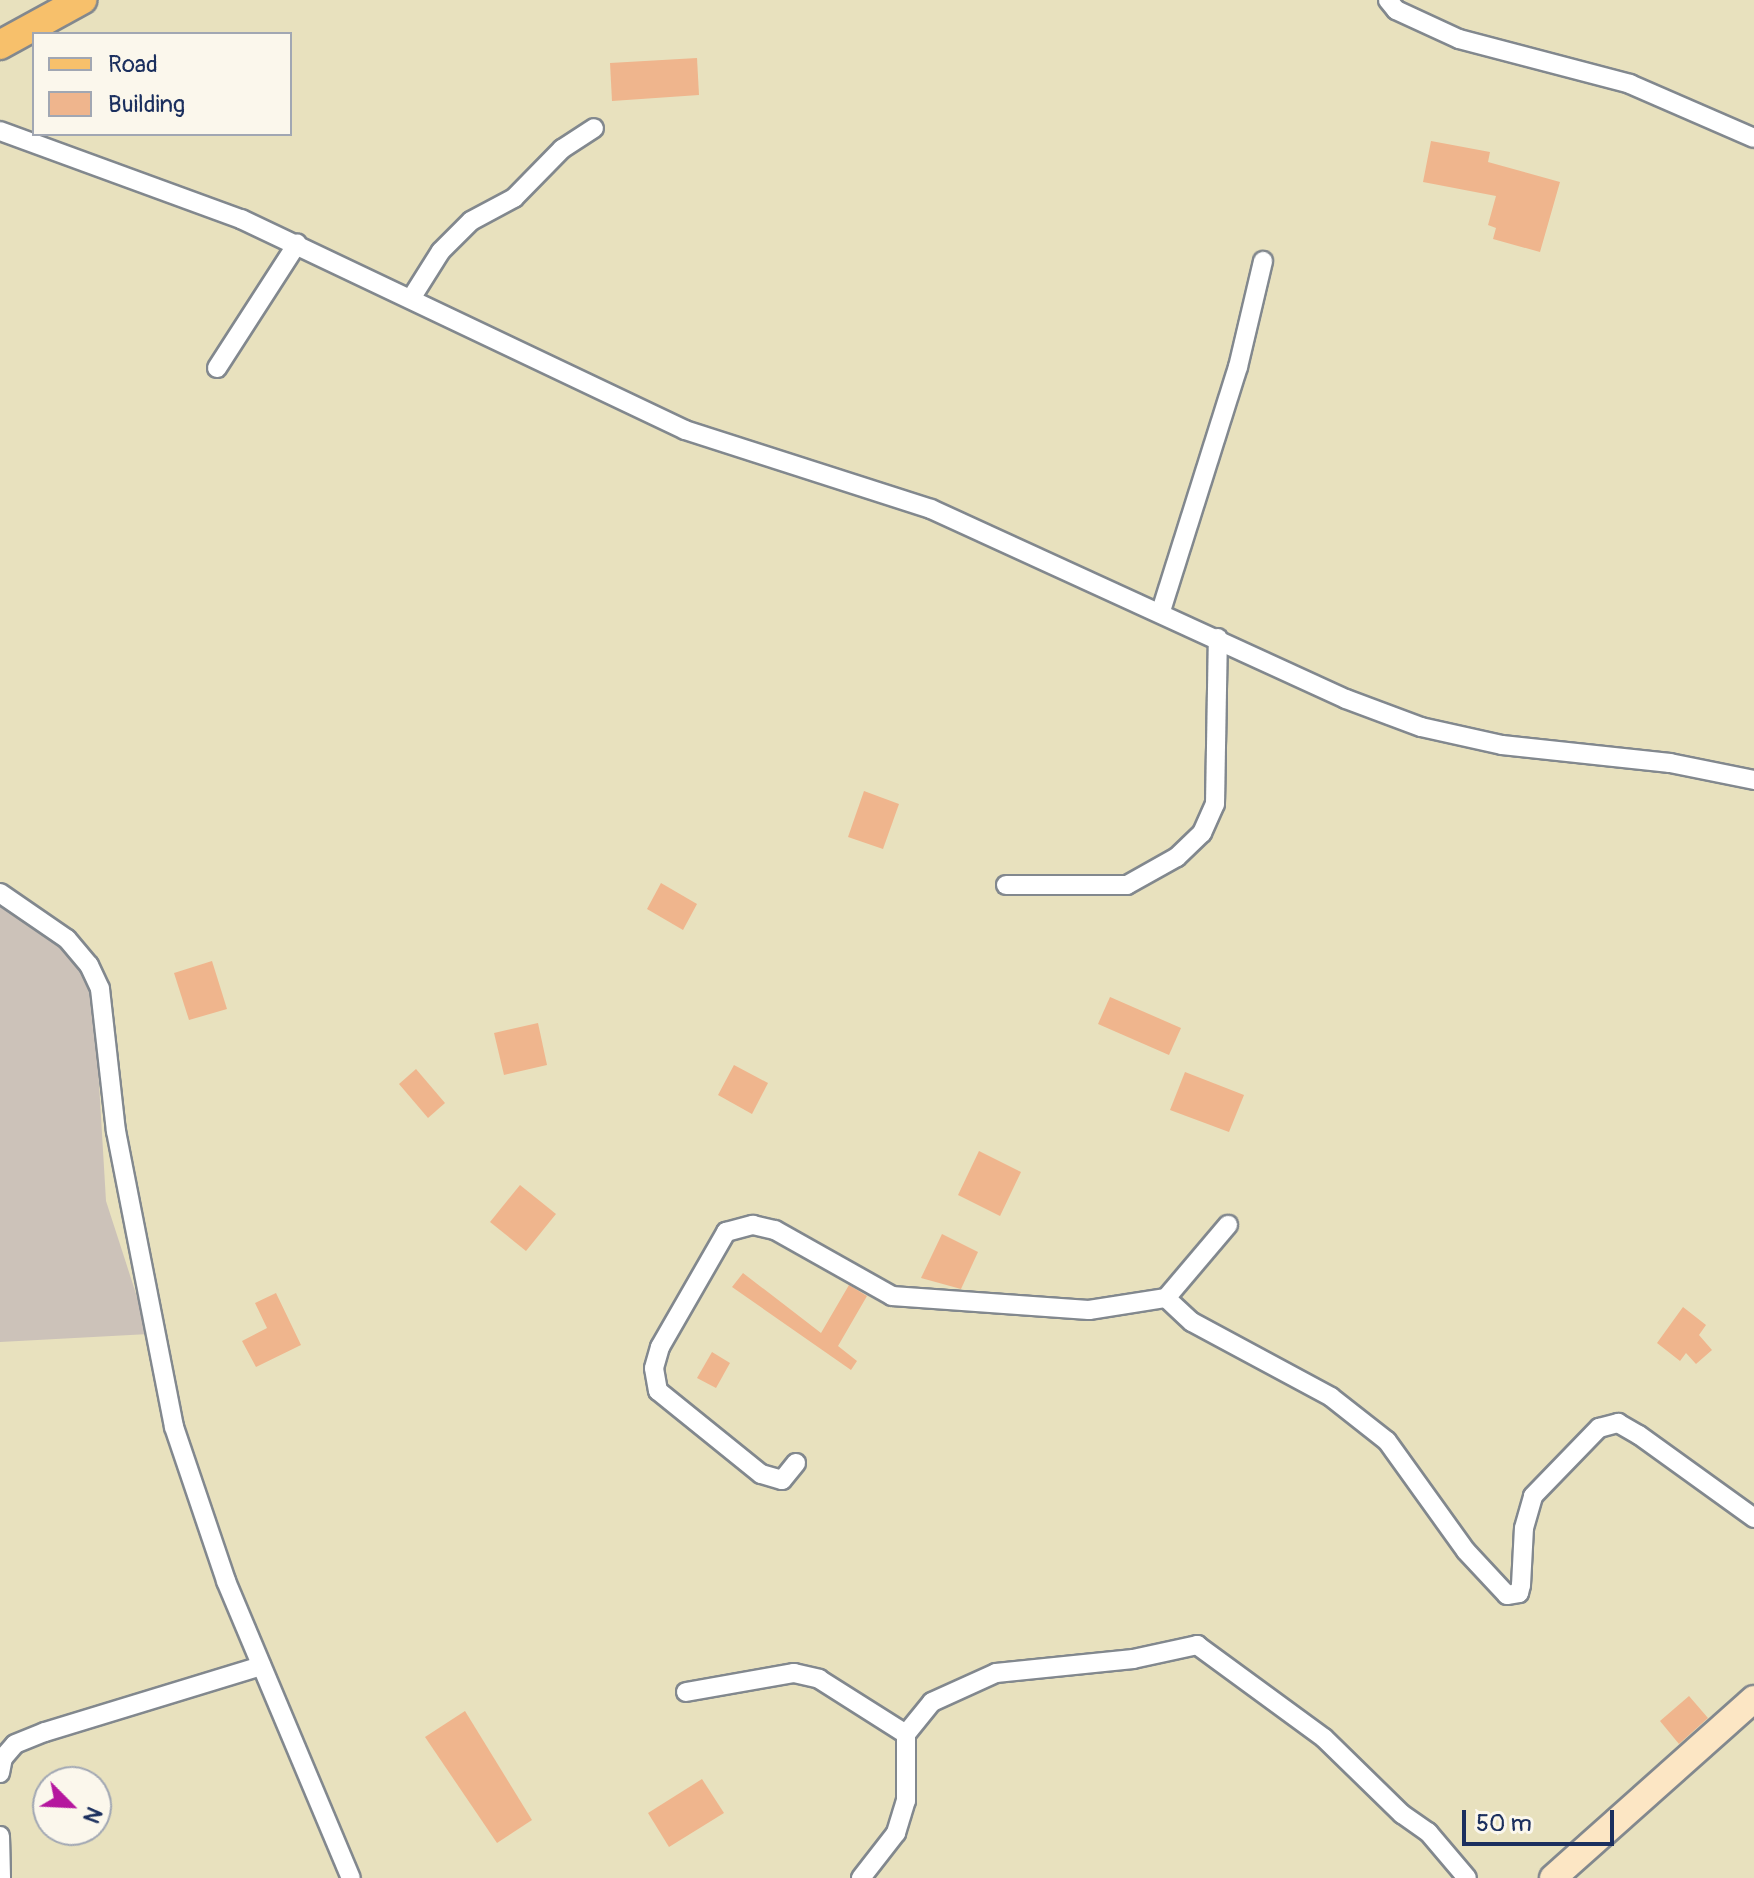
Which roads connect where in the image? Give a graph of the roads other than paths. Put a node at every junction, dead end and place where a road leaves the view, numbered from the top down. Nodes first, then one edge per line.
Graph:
1 (82, 0) edge
2 (1388, 0) edge
3 (0, 45) edge
4 (594, 128) dead end
5 (0, 131) edge
6 (1754, 138) edge
7 (297, 244) junction
8 (1263, 261) dead end
9 (412, 297) junction
10 (217, 368) dead end
11 (1161, 611) junction
12 (1218, 638) junction
13 (1754, 780) edge
14 (1006, 885) dead end
15 (0, 893) edge
16 (1228, 1225) dead end
17 (1166, 1298) junction
18 (796, 1463) dead end
19 (1754, 1518) edge
20 (261, 1666) junction
21 (686, 1692) dead end
22 (1754, 1699) edge
23 (906, 1734) junction
24 (0, 1773) edge
25 (0, 1836) edge
26 (867, 1876) edge
27 (1, 1878) edge
28 (351, 1878) edge
29 (1467, 1878) edge
30 (1553, 1878) edge

1 - 3 main road
2 - 6 street
4 - 9 street
5 - 7 street
7 - 9 street
7 - 10 street
8 - 11 street
9 - 11 street
11 - 12 street
12 - 13 street
12 - 14 street
15 - 20 street
16 - 17 street
17 - 18 street
17 - 19 street
20 - 24 street
20 - 28 street
21 - 23 street
22 - 30 main road
23 - 26 street
23 - 29 street
25 - 27 street

